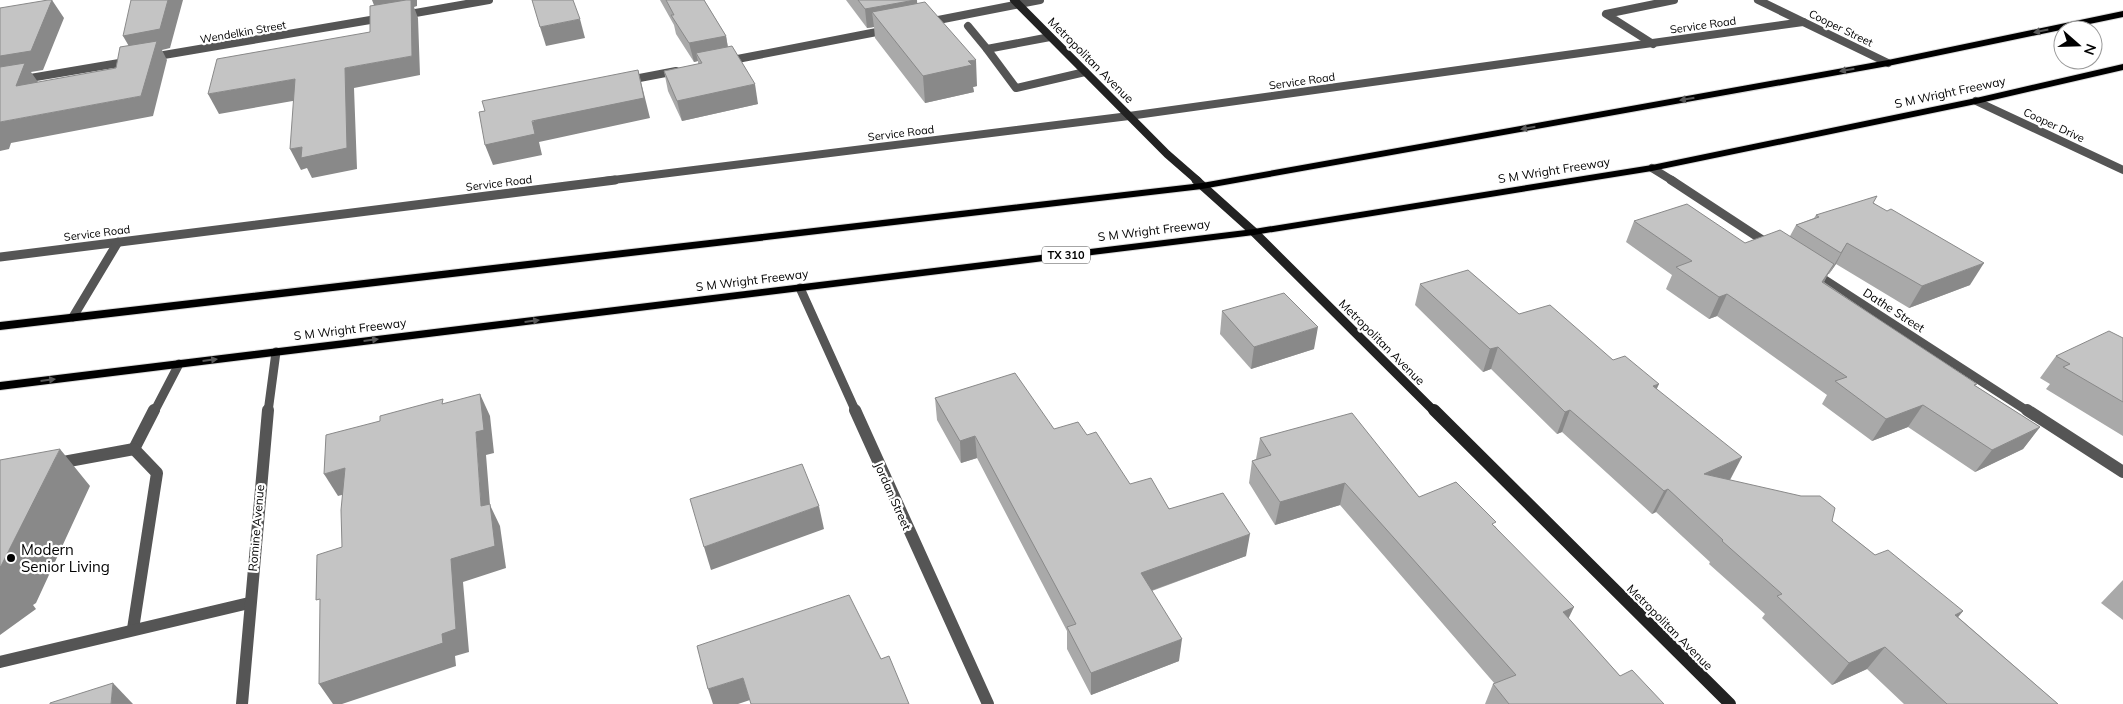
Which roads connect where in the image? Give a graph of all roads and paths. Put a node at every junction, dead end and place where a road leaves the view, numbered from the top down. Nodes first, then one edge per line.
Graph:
1 (489, 0) edge
2 (1040, 0) edge
3 (1674, 0) edge
4 (1758, 0) edge
5 (1016, 2) edge
6 (2123, 14) edge
7 (1803, 22) junction
8 (920, 23) edge
9 (968, 26) dead end
10 (890, 29) edge
11 (1050, 37) junction
12 (1653, 44) junction
13 (987, 49) junction
14 (147, 58) edge
15 (137, 60) edge
16 (1888, 63) junction
17 (714, 64) edge
18 (2123, 68) edge
19 (685, 69) edge
20 (1085, 72) junction
21 (0, 83) edge
22 (616, 83) edge
23 (1976, 101) junction
24 (1129, 116) junction
25 (1652, 168) junction
26 (2123, 170) edge
27 (1202, 186) junction
28 (1254, 232) junction
29 (118, 242) junction
30 (1779, 250) edge
31 (0, 258) edge
32 (1804, 267) edge
33 (800, 288) junction
34 (73, 317) junction
35 (0, 326) edge
36 (276, 352) junction
37 (179, 364) junction
38 (0, 386) edge
39 (134, 449) junction
40 (48, 465) edge
41 (2123, 472) edge
42 (249, 602) junction
43 (133, 629) junction
44 (0, 662) edge
45 (242, 704) edge
46 (988, 704) edge
47 (1730, 704) edge

1 - 14 street, Wendelkin Street
2 - 5 street
3 - 12 street
4 - 7 street, Cooper Street
5 - 8 street
5 - 11 street, Metropolitan Avenue
6 -> 16 main road
7 - 12 street, Service Road
7 - 16 street, Cooper Street
9 - 13 street
10 - 17 street
11 - 13 street
11 - 20 street, Metropolitan Avenue
12 - 24 street, Service Road
13 - 20 street
15 - 21 street
16 -> 27 main road
18 - 23 main road, S M Wright Freeway / TX 310
19 - 22 street
20 - 24 street, Metropolitan Avenue
23 - 25 main road, S M Wright Freeway / TX 310
23 - 26 street, Cooper Drive
24 - 27 street, Metropolitan Avenue
24 - 29 street, Service Road
25 - 28 main road, S M Wright Freeway / TX 310
25 - 30 street
27 - 28 street, Metropolitan Avenue
27 - 34 main road
28 - 33 main road, S M Wright Freeway / TX 310
28 - 47 street, Metropolitan Avenue
29 - 31 street, Service Road
29 - 34 street
32 - 41 street, Dathe Street
36 -> 33 main road, S M Wright Freeway / TX 310
33 - 46 street, Jordan Street
34 - 35 main road
37 -> 36 main road, S M Wright Freeway / TX 310
36 - 42 street, Romine Avenue
38 -> 37 main road, S M Wright Freeway / TX 310
37 - 39 street
39 - 40 street
39 - 43 street
42 - 43 street
42 - 45 street, Romine Avenue
43 - 44 street

